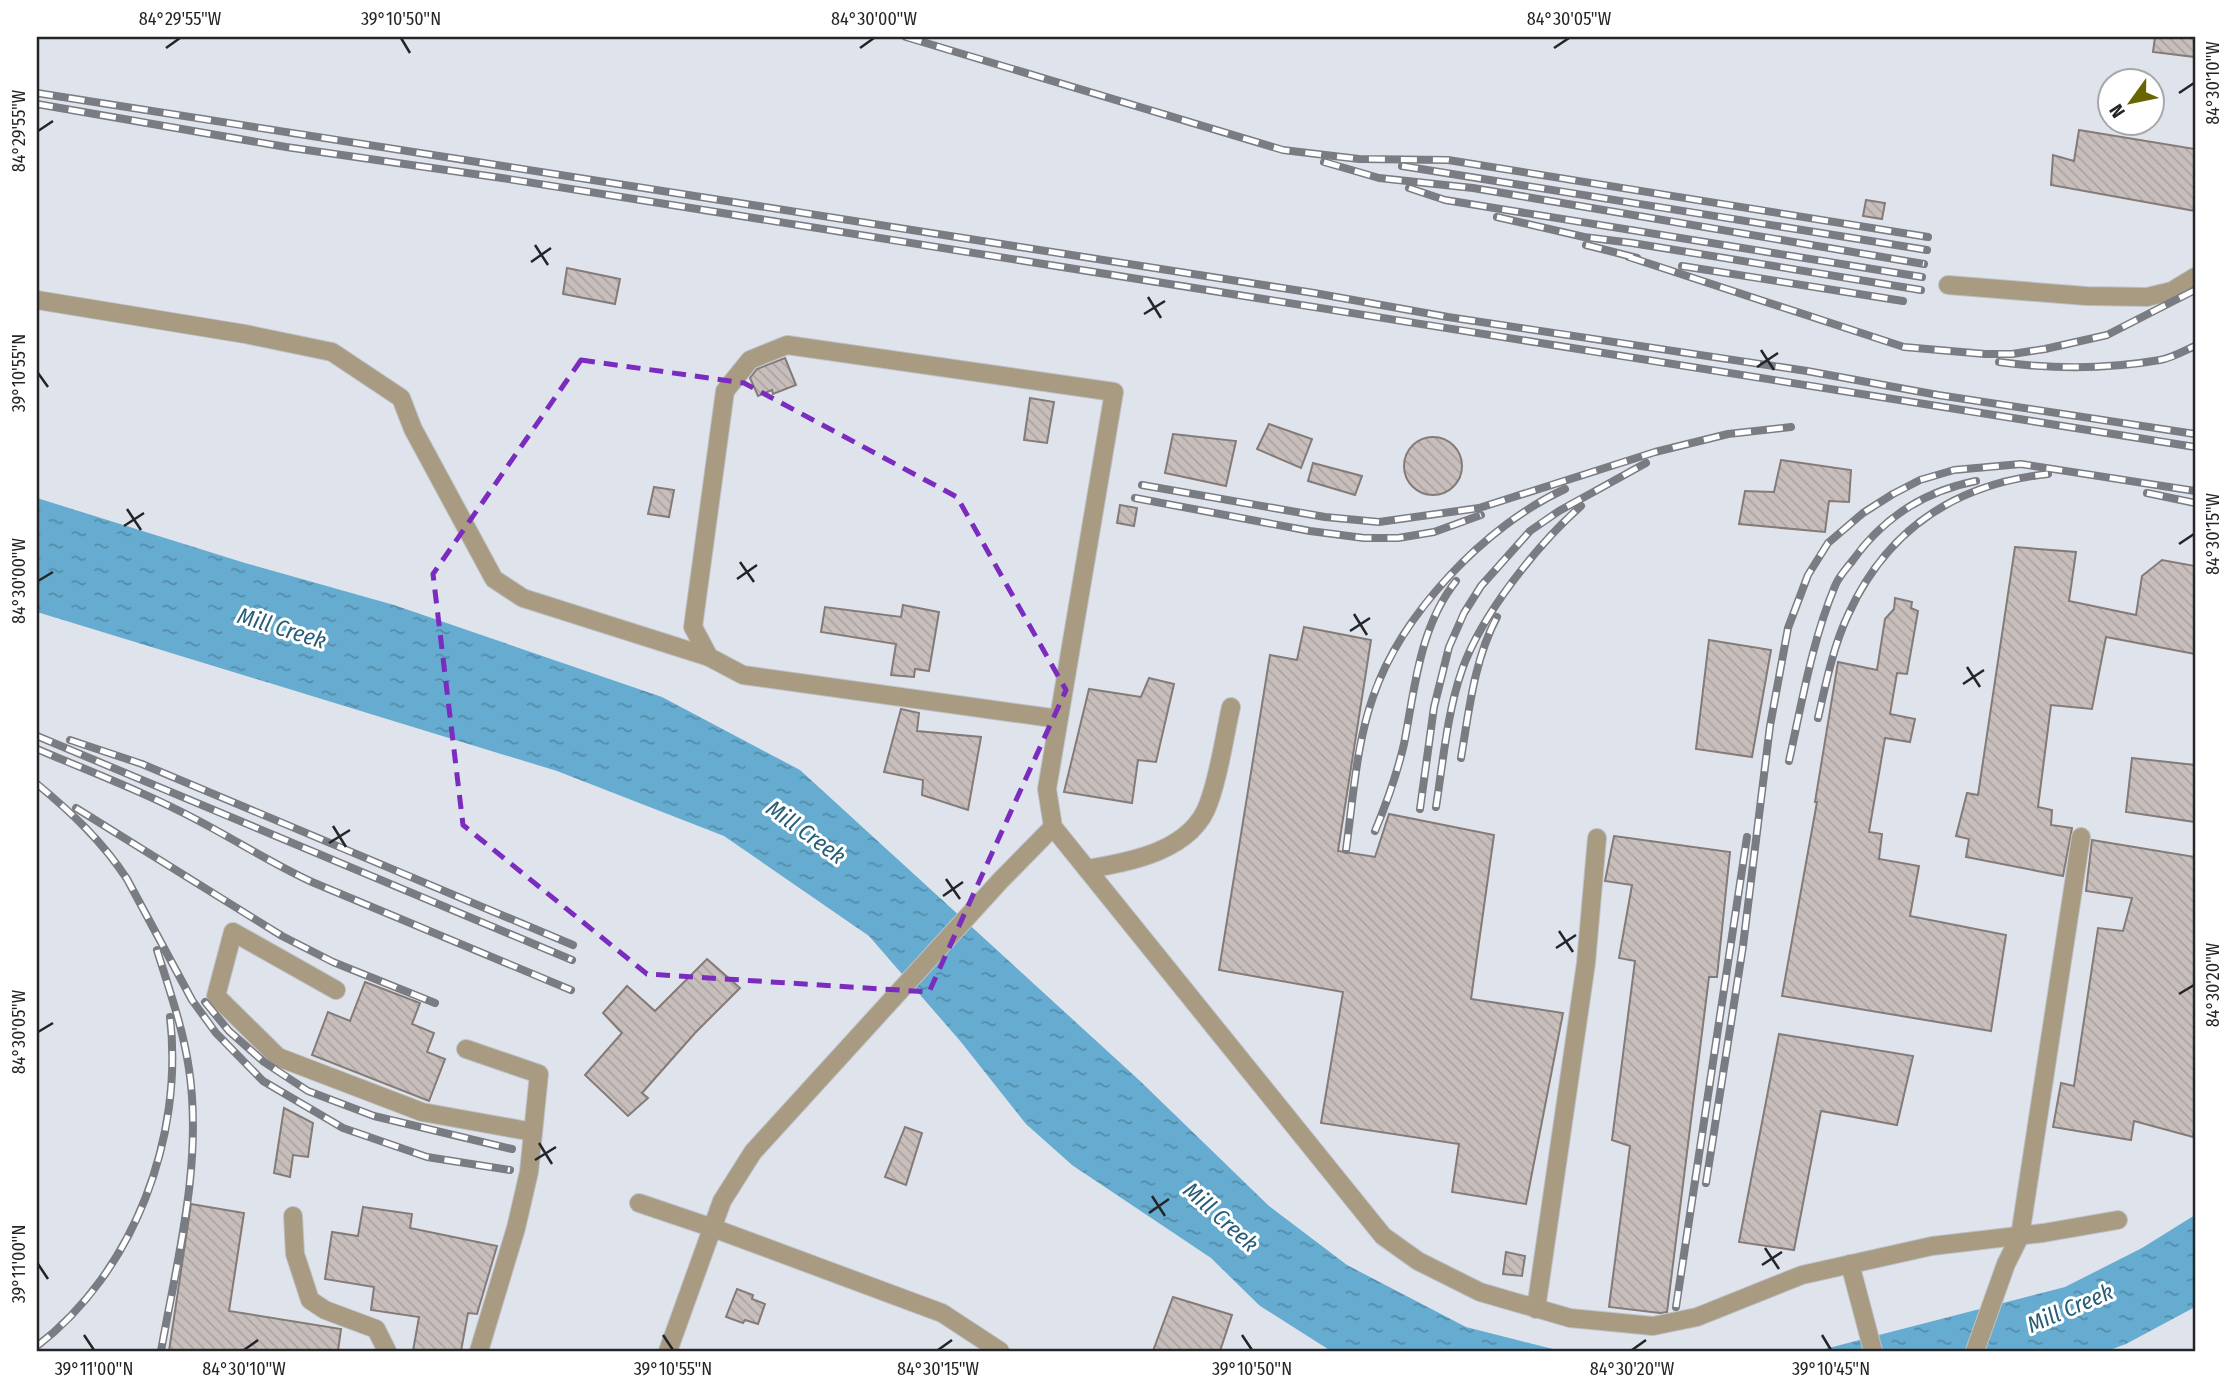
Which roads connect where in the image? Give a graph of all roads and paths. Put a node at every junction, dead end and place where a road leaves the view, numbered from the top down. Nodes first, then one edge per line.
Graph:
1 (2195, 277) edge
2 (1948, 285) dead end
3 (37, 300) edge
4 (709, 657) junction
5 (1231, 708) dead end
6 (1059, 719) junction
7 (1053, 827) junction
8 (2081, 837) dead end
9 (1597, 838) dead end
10 (1087, 869) junction
11 (336, 990) dead end
12 (466, 1049) dead end
13 (533, 1132) junction
14 (639, 1203) dead end
15 (293, 1216) dead end
16 (2118, 1220) dead end
17 (713, 1228) junction
18 (2020, 1236) junction
19 (1850, 1264) junction
20 (1536, 1308) junction
21 (387, 1351) edge
22 (479, 1351) edge
23 (668, 1351) edge
24 (999, 1351) edge
25 (1873, 1351) edge
26 (1975, 1351) edge

1 - 2 lane
3 - 4 lane
4 - 6 lane
4 - 6 lane
5 - 10 lane
6 - 7 lane
7 - 10 lane
7 - 17 lane
8 - 18 lane
9 - 20 lane
10 - 20 lane
11 - 13 lane
12 - 13 lane
13 - 22 lane
14 - 17 lane
15 - 21 lane
16 - 18 lane
17 - 23 lane
17 - 24 lane
18 - 19 lane
18 - 26 lane
19 - 20 lane
19 - 25 lane

